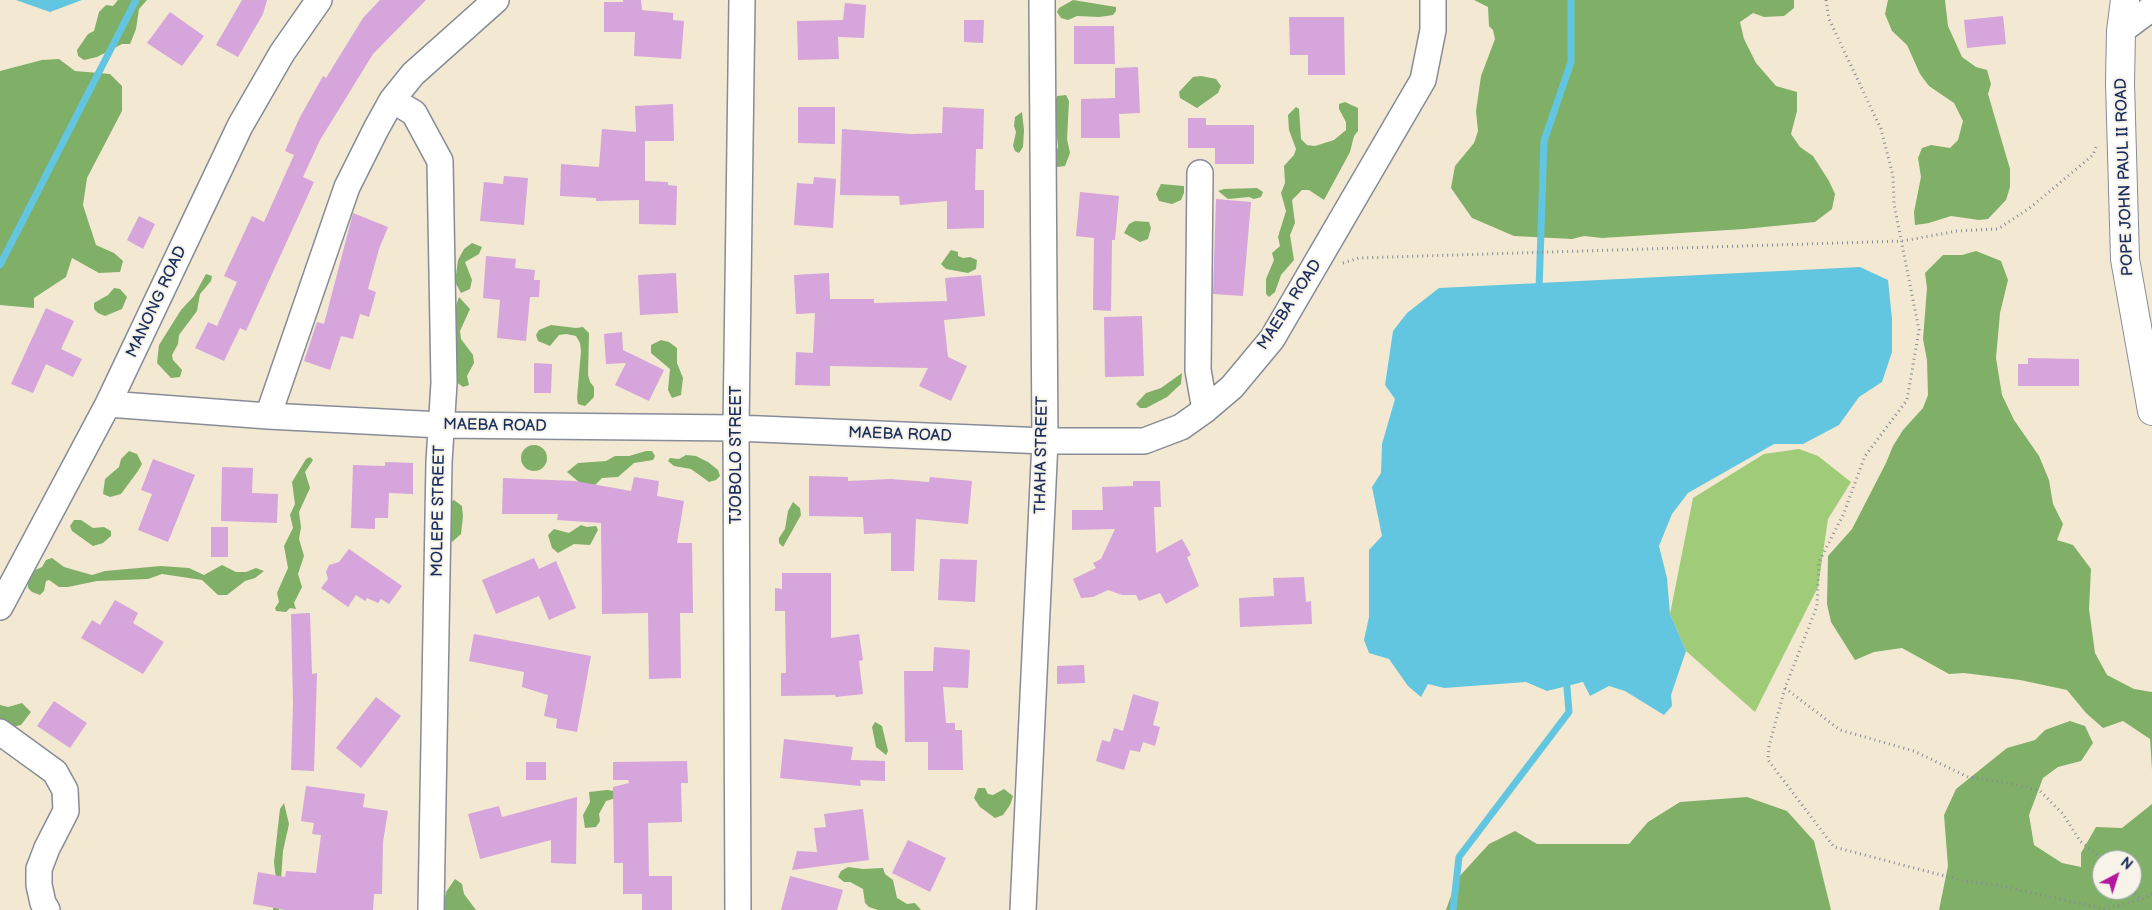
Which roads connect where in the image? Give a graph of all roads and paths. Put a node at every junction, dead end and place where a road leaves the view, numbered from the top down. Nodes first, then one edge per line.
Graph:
1 (319, 0) edge
2 (496, 0) edge
3 (742, 0) edge
4 (1042, 0) edge
5 (1433, 0) edge
6 (1826, 0) edge
7 (2125, 0) edge
8 (2152, 8) edge
9 (2121, 31) junction
10 (392, 100) junction
11 (2096, 146) dead end
12 (1200, 173) dead end
13 (1903, 241) junction
14 (1314, 270) junction
15 (108, 404) junction
16 (1205, 410) junction
17 (2152, 411) edge
18 (268, 416) junction
19 (441, 425) junction
20 (736, 428) junction
21 (1044, 441) junction
22 (0, 607) edge
23 (1785, 688) junction
24 (0, 732) edge
25 (2092, 851) edge
26 (2152, 894) edge
27 (2142, 899) edge
28 (2138, 900) edge
29 (47, 910) edge
30 (431, 910) edge
31 (738, 910) edge
32 (1023, 910) edge

1 - 15 street, MANONG ROAD
2 - 10 street
3 - 20 street, TJOBOLO STREET
4 - 21 street, THAHA STREET
5 - 14 street, MAEBA ROAD
6 - 13 path
7 - 9 main road, POPE JOHN PAUL II ROAD
8 - 9 street
9 - 17 main road, POPE JOHN PAUL II ROAD
10 - 18 street
10 - 19 street, MOLEPE STREET
11 - 13 path
12 - 16 street
13 - 14 path
13 - 23 path
14 - 16 street, MAEBA ROAD
15 - 18 street, MAEBA ROAD
15 - 22 street, MANONG ROAD
16 - 21 street, MAEBA ROAD
18 - 19 street, MAEBA ROAD
19 - 20 street, MAEBA ROAD
19 - 30 street, MOLEPE STREET
20 - 21 street, MAEBA ROAD
20 - 31 street, TJOBOLO STREET
21 - 32 street, THAHA STREET
23 - 25 path
23 - 28 path
24 - 29 street
26 - 27 path

